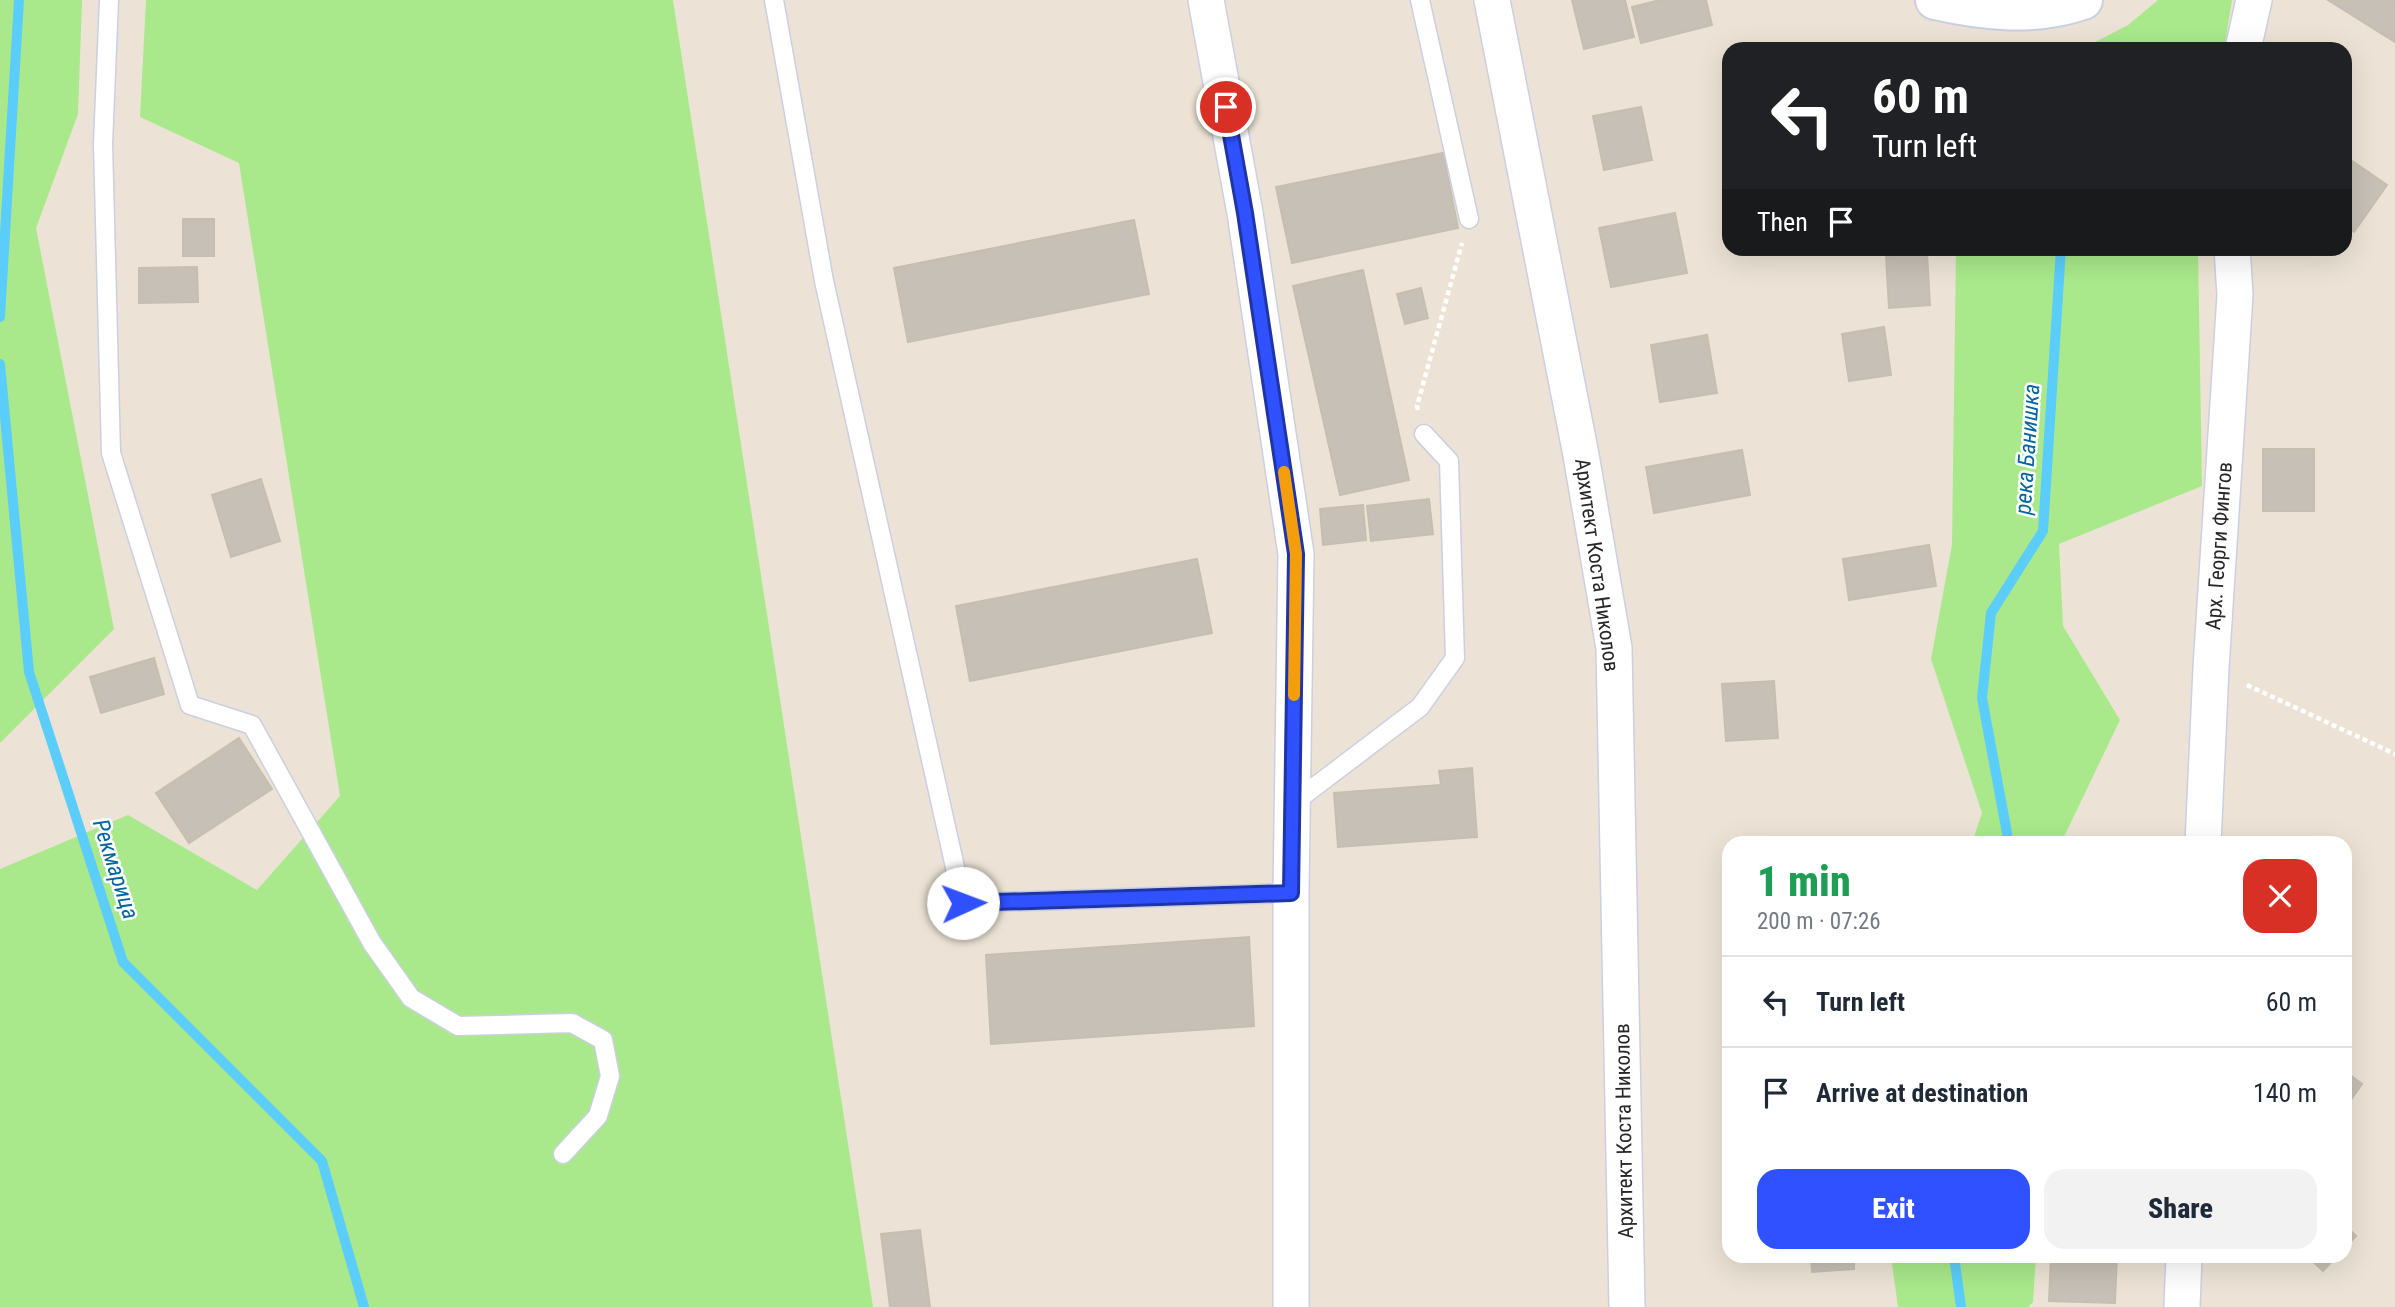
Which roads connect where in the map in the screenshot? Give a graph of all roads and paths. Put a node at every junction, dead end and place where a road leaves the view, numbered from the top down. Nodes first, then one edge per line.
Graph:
1 (109, 0) edge
2 (774, 0) edge
3 (1206, 0) edge
4 (1420, 0) edge
5 (1492, 0) edge
6 (1935, 0) edge
7 (2083, 0) edge
8 (2254, 0) edge
9 (2245, 42) edge
10 (1469, 219) joint
11 (2233, 256) edge
12 (1424, 435) joint
13 (2211, 668) junction
14 (2395, 754) edge
15 (1292, 804) junction
16 (2203, 836) edge
17 (1291, 893) junction
18 (563, 1154) dead end
19 (2185, 1263) edge
20 (1291, 1307) edge
21 (1627, 1307) edge
22 (2182, 1307) edge

1 - 18 lane
2 - 17 lane
3 - 15 street
4 - 10 lane
5 - 21 street, Архитект Коста Николов
6 - 7 street
8 - 9 street
10 - 12 path
11 - 13 street, Арх. Георги Фингов
12 - 15 lane
13 - 14 path
13 - 16 street, Арх. Георги Фингов
15 - 17 street
17 - 20 street
19 - 22 street

